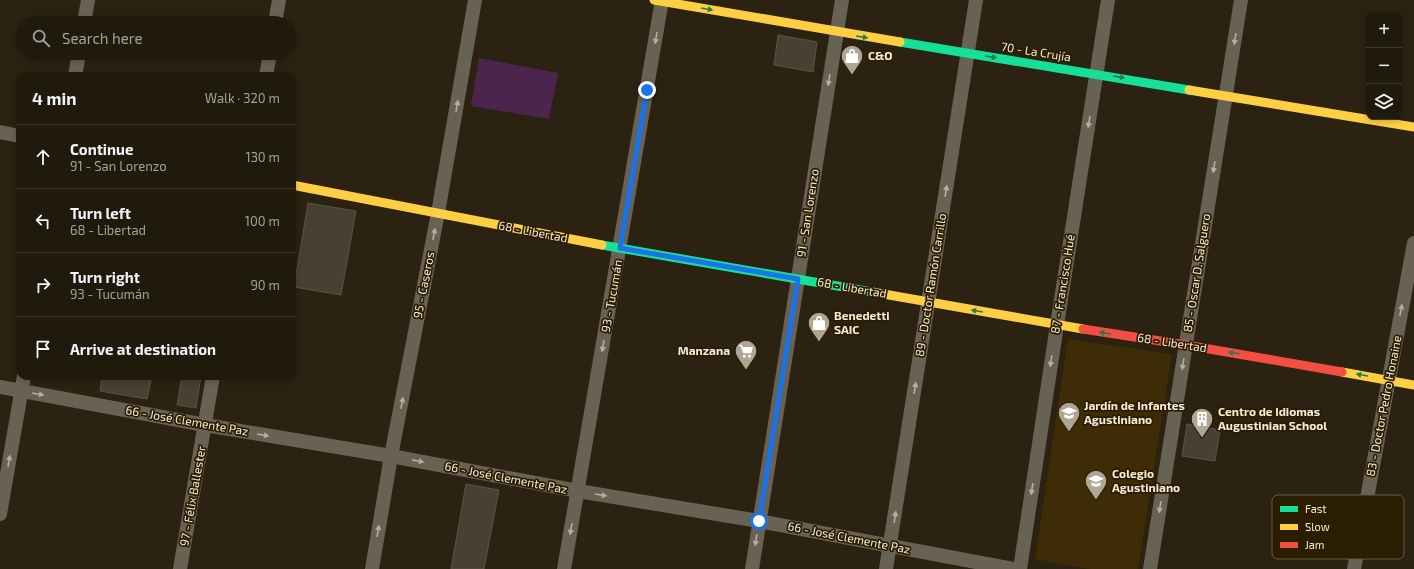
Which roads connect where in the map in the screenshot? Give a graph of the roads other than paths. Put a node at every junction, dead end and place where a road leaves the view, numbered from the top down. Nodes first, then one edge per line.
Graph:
1 (88, 0) edge
2 (279, 0) edge
3 (475, 0) edge
4 (660, 0) edge
5 (842, 0) edge
6 (976, 0) edge
7 (1108, 0) edge
8 (1240, 0) edge
9 (85, 16) edge
10 (276, 16) edge
11 (837, 32) junction
12 (967, 54) junction
13 (77, 60) edge
14 (269, 60) edge
15 (75, 72) edge
16 (267, 72) edge
17 (1097, 74) junction
18 (1226, 95) junction
19 (1414, 127) edge
20 (0, 132) edge
21 (16, 135) edge
22 (296, 186) edge
23 (438, 213) junction
24 (1414, 243) edge
25 (620, 248) junction
26 (798, 279) junction
27 (929, 302) junction
28 (1057, 325) junction
29 (1186, 345) junction
30 (23, 380) edge
31 (212, 380) edge
32 (1388, 380) junction
33 (1414, 385) edge
34 (0, 387) edge
35 (22, 391) junction
36 (205, 425) junction
37 (391, 456) junction
38 (578, 491) junction
39 (1367, 495) edge
40 (0, 514) edge
41 (759, 521) junction
42 (890, 546) junction
43 (1356, 559) edge
44 (180, 569) edge
45 (372, 569) edge
46 (564, 569) edge
47 (752, 569) edge
48 (886, 569) edge
49 (1012, 569) edge
50 (1020, 569) edge
51 (1150, 569) edge
52 (1354, 569) edge

1 - 9 street
2 - 10 street
23 -> 3 street, 95 - Caseros
4 -> 11 street, 70 - La Crujía
4 -> 25 street, 93 - Tucumán
5 - 11 street, 91 - San Lorenzo
6 - 12 street, 89 - Doctor Ramón Carrillo
7 - 17 street, 87 - Francisco Hué
8 -> 18 street, 85 - Oscar D. Salguero
11 -> 12 street, 70 - La Crujía
11 -> 26 street, 91 - San Lorenzo
12 -> 17 street, 70 - La Crujía
27 -> 12 street, 89 - Doctor Ramón Carrillo
13 - 15 street
14 - 16 street
17 -> 18 street, 70 - La Crujía
17 -> 28 street, 87 - Francisco Hué
18 - 19 street, 70 - La Crujía
18 -> 29 street, 85 - Oscar D. Salguero
20 - 21 street
22 - 23 street, 68 - Libertad
23 - 25 street, 68 - Libertad
37 -> 23 street, 95 - Caseros
32 -> 24 street, 83 - Doctor Pedro Honaine
25 - 26 street, 68 - Libertad
25 -> 38 street, 93 - Tucumán
26 - 27 street, 68 - Libertad
26 - 41 street, 91 - San Lorenzo
28 -> 27 street, 68 - Libertad
42 -> 27 street, 89 - Doctor Ramón Carrillo
29 -> 28 street, 68 - Libertad
28 -> 50 street, 87 - Francisco Hué
32 -> 29 street, 68 - Libertad
29 -> 51 street, 85 - Oscar D. Salguero
30 - 35 street
31 - 36 street, 97 - Félix Ballester
32 - 33 street, 68 - Libertad
32 - 39 street, 83 - Doctor Pedro Honaine
34 - 35 street, 66 - José Clemente Paz
35 -> 36 street, 66 - José Clemente Paz
40 -> 35 street
36 -> 37 street, 66 - José Clemente Paz
36 - 44 street, 97 - Félix Ballester
37 -> 38 street, 66 - José Clemente Paz
45 -> 37 street, 95 - Caseros
38 -> 41 street, 66 - José Clemente Paz
38 -> 46 street, 93 - Tucumán
41 - 42 street, 66 - José Clemente Paz
41 -> 47 street, 91 - San Lorenzo
42 - 48 street, 89 - Doctor Ramón Carrillo
42 - 49 street, 66 - José Clemente Paz
43 - 52 street, 83 - Doctor Pedro Honaine

